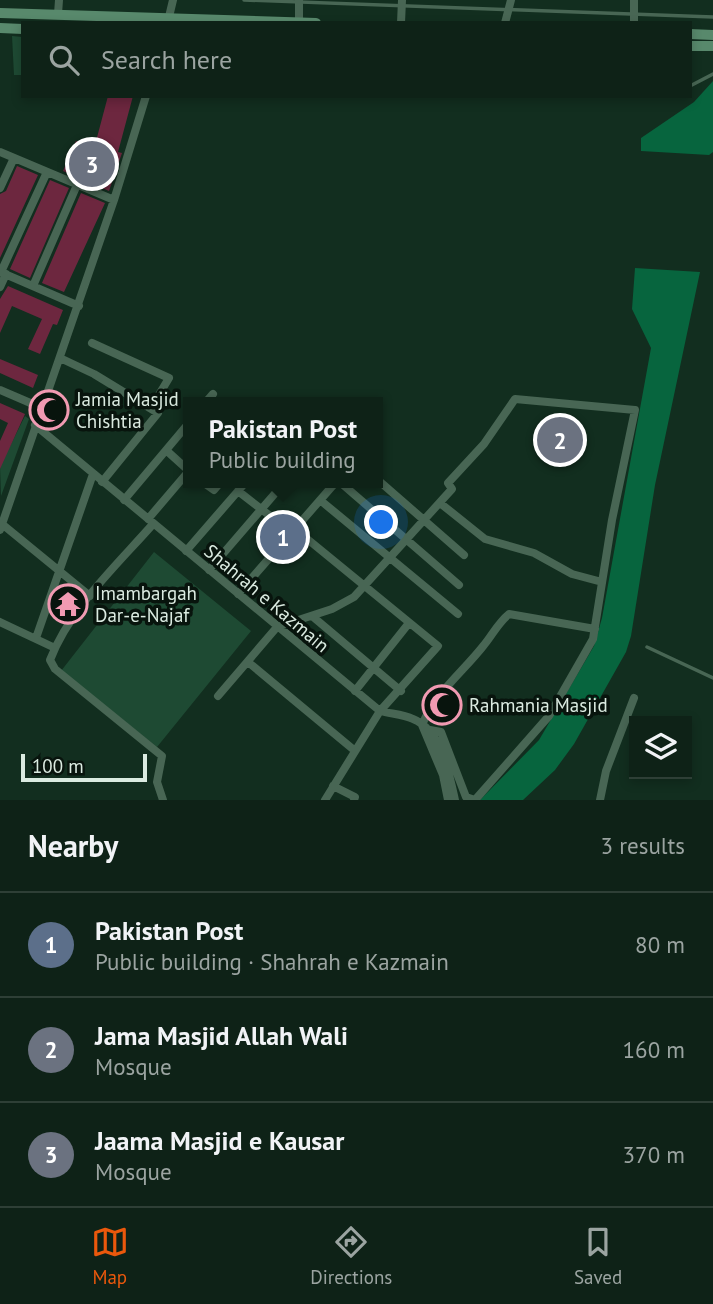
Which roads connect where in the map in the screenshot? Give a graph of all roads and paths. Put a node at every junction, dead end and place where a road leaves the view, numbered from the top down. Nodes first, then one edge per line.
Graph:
1 (59, 0) edge
2 (173, 0) edge
3 (244, 0) edge
4 (634, 0) edge
5 (299, 1) edge
6 (402, 2) edge
7 (510, 5) edge
8 (0, 13) edge
9 (58, 15) junction
10 (713, 17) edge
11 (634, 18) edge
12 (168, 20) edge
13 (234, 21) edge
14 (299, 21) edge
15 (401, 21) edge
16 (0, 28) edge
17 (21, 29) edge
18 (692, 34) edge
19 (713, 34) edge
20 (692, 46) edge
21 (713, 46) edge
22 (713, 74) edge
23 (692, 85) edge
24 (145, 98) edge
25 (0, 152) edge
26 (14, 158) junction
27 (47, 172) junction
28 (77, 185) junction
29 (0, 188) edge
30 (114, 200) junction
31 (2, 273) edge
32 (33, 286) junction
33 (0, 287) edge
34 (79, 306) junction
35 (92, 343) dead end
36 (60, 358) junction
37 (0, 390) edge
38 (213, 394) dead end
39 (210, 397) edge
40 (41, 408) junction
41 (151, 408) junction
42 (35, 425) junction
43 (183, 430) edge
44 (167, 451) junction
45 (183, 466) edge
46 (93, 474) junction
47 (183, 478) edge
48 (102, 482) junction
49 (383, 485) edge
50 (241, 488) edge
51 (280, 488) edge
52 (331, 488) edge
53 (347, 488) edge
54 (238, 491) junction
55 (124, 500) junction
56 (320, 500) junction
57 (440, 502) junction
58 (4, 508) edge
59 (262, 510) junction
60 (424, 520) junction
61 (150, 522) junction
62 (1, 527) edge
63 (293, 531) junction
64 (407, 539) junction
65 (186, 551) junction
66 (464, 555) dead end
67 (390, 556) junction
68 (209, 570) junction
69 (59, 571) junction
70 (602, 582) junction
71 (365, 584) junction
72 (459, 585) dead end
73 (238, 594) junction
74 (90, 596) junction
75 (458, 614) dead end
76 (312, 616) junction
77 (0, 622) edge
78 (410, 623) junction
79 (277, 627) junction
80 (595, 629) junction
81 (36, 638) junction
82 (647, 647) dead end
83 (55, 648) junction
84 (248, 662) junction
85 (373, 667) junction
86 (713, 678) edge
87 (355, 691) junction
88 (401, 691) junction
89 (218, 696) dead end
90 (634, 698) dead end
91 (380, 711) junction
92 (426, 727) junction
93 (354, 750) junction
94 (333, 786) junction
95 (163, 800) edge
96 (325, 800) edge
97 (354, 800) edge
98 (448, 800) edge
99 (454, 800) edge
100 (600, 800) edge

1 - 9 street
2 - 12 street
3 - 5 lane
4 - 11 street
5 - 6 lane
5 - 14 street
6 - 7 lane
6 - 15 street
7 - 11 lane
8 - 9 main road
9 - 12 main road
10 - 11 lane
12 - 13 main road
16 - 17 main road
18 - 19 main road
20 - 21 main road
22 - 23 lane
24 - 30 street
25 - 26 street
26 - 27 street
26 - 29 street
27 - 28 street
27 - 31 street
28 - 30 street
28 - 32 street
30 - 34 street
31 - 32 street
31 - 33 street
32 - 34 street
34 - 36 street
35 - 41 street
36 - 40 street
36 - 41 street
37 - 40 street
38 - 39 street
40 - 42 street
41 - 48 street
42 - 46 street, Shahrah e Kazmain
42 - 58 street
43 - 44 street
44 - 45 street
44 - 55 street
46 - 48 street, Shahrah e Kazmain
46 - 69 street
47 - 61 street
48 - 55 street, Shahrah e Kazmain
49 - 60 street
50 - 54 street
51 - 59 street
52 - 56 street
53 - 64 street
54 - 59 street
54 - 65 street
55 - 61 street, Shahrah e Kazmain
56 - 63 street
56 - 67 street
57 - 60 street
57 - 70 street
57 - 70 street
58 - 62 street
59 - 63 street
59 - 68 street
60 - 64 street
60 - 66 street
61 - 65 street, Shahrah e Kazmain
61 - 74 street
62 - 69 street
63 - 71 street
63 - 73 street
64 - 67 street
64 - 72 street
65 - 68 street, Shahrah e Kazmain
67 - 71 street
67 - 75 street
68 - 73 street, Shahrah e Kazmain
69 - 74 street
69 - 81 street
70 - 80 street
71 - 76 street
71 - 78 street
73 - 79 street, Shahrah e Kazmain
74 - 83 street
76 - 79 street
76 - 85 street
77 - 81 street
78 - 85 street
78 - 88 street
79 - 84 street
79 - 87 street, Shahrah e Kazmain
80 - 92 street
80 - 92 street
81 - 83 street
82 - 86 lane
83 - 95 street
84 - 89 street
84 - 93 street
85 - 87 street
85 - 88 street
87 - 91 street, Shahrah e Kazmain
88 - 91 street
90 - 100 street
91 - 92 street, Shahrah e Kazmain
91 - 93 street
92 - 98 street
92 - 99 street
93 - 94 street
94 - 96 street
94 - 97 street

